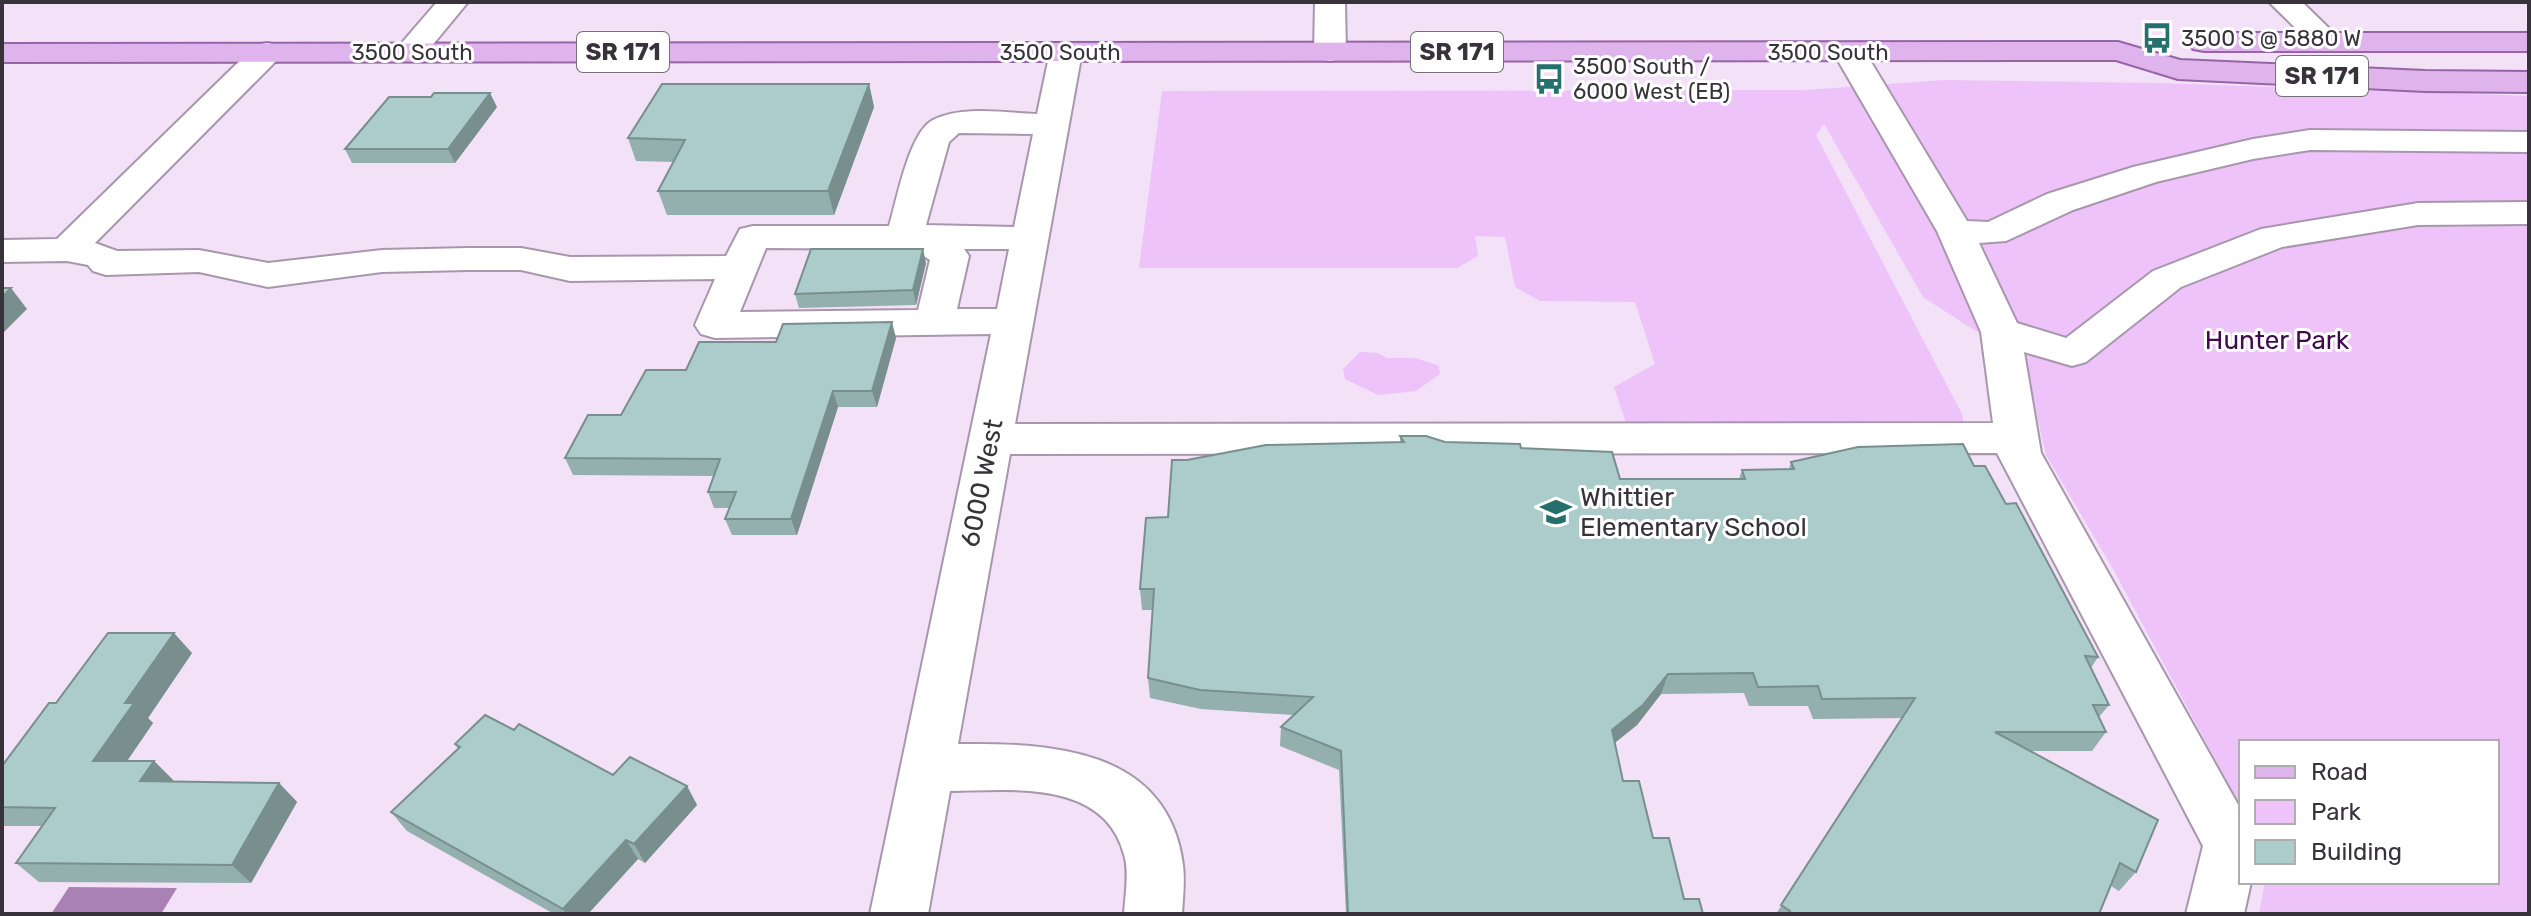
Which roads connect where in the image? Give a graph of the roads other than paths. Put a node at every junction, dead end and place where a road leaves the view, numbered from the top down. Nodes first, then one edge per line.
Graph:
1 (453, 2) edge
2 (1330, 2) edge
3 (2284, 2) edge
4 (2328, 42) junction
5 (2529, 42) edge
6 (2118, 51) junction
7 (267, 52) junction
8 (410, 52) junction
9 (1066, 52) junction
10 (1330, 52) junction
11 (1849, 52) junction
12 (2, 53) edge
13 (2529, 82) edge
14 (1052, 124) junction
15 (2529, 142) edge
16 (2529, 213) edge
17 (1955, 231) junction
18 (919, 235) junction
19 (1030, 238) junction
20 (67, 250) junction
21 (2, 251) edge
22 (739, 267) junction
23 (935, 321) junction
24 (1014, 321) junction
25 (2001, 332) junction
26 (2016, 438) junction
27 (991, 439) junction
28 (927, 768) junction
29 (899, 914) edge
30 (1153, 914) edge
31 (2215, 914) edge

1 - 8 street
2 - 10 street
3 - 4 street
4 - 5 main road, 3500 South / SR 171
4 - 6 main road, 3500 South / SR 171
6 - 11 main road, 3500 South / SR 171
6 - 13 main road, 3500 South / SR 171
7 - 8 main road, 3500 South / SR 171
7 - 12 main road, 3500 South / SR 171
7 - 20 street
8 - 9 main road, 3500 South / SR 171
9 - 10 main road, 3500 South / SR 171
9 - 14 street, 6000 West
10 - 11 main road, 3500 South / SR 171
11 - 17 street
14 - 18 street
14 - 19 street, 6000 West
15 - 17 street
16 - 25 street
17 - 25 street
18 - 19 street
18 - 22 street
18 - 23 street
19 - 24 street, 6000 West
20 - 21 street
20 - 22 street
22 - 23 street
23 - 24 street
24 - 27 street, 6000 West
25 - 26 street
26 - 27 street
26 - 31 street
27 - 28 street, 6000 West
28 - 29 street, 6000 West
28 - 30 street

